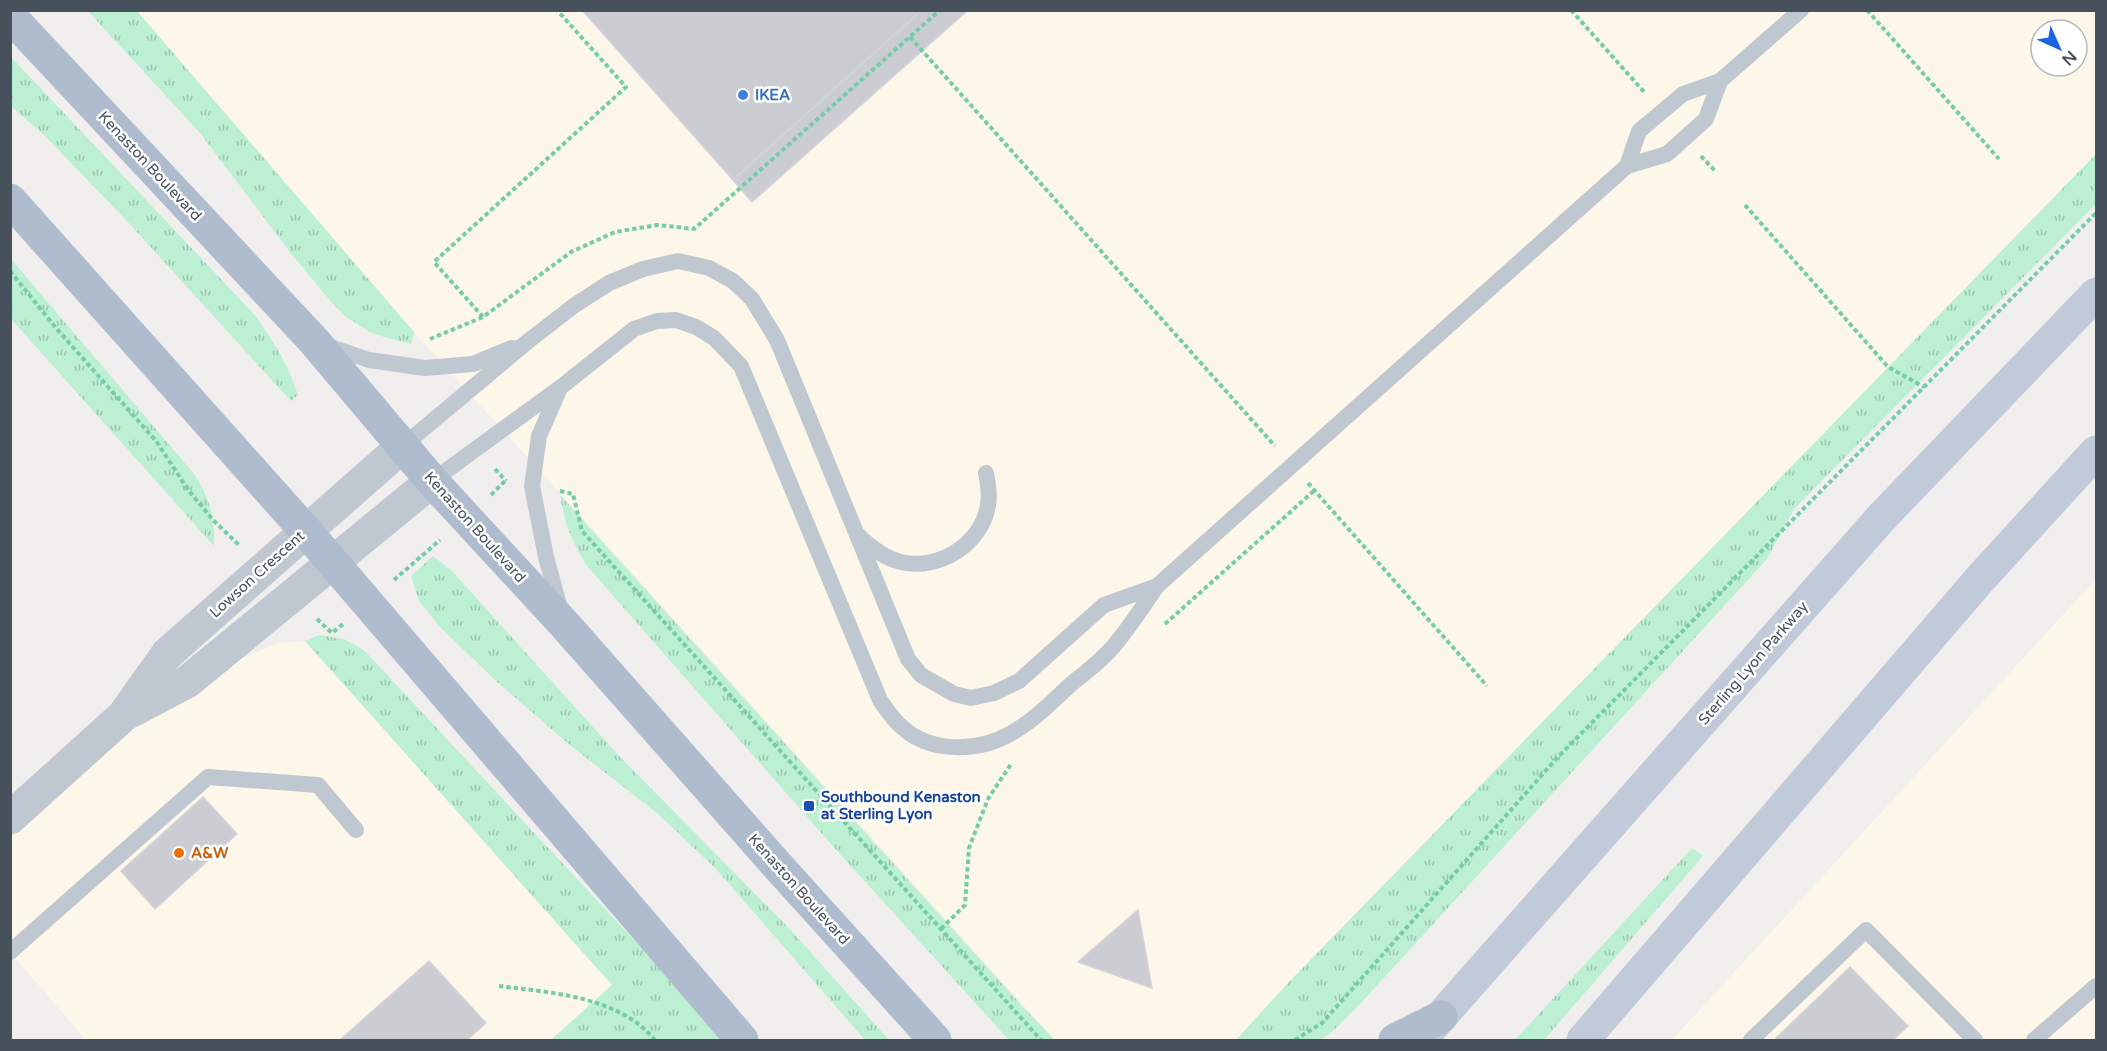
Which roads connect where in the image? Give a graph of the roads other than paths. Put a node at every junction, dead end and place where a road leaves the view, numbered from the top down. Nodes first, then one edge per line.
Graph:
1 (12, 10) edge
2 (1801, 10) edge
3 (10, 16) edge
4 (1720, 81) junction
5 (1627, 166) junction
6 (10, 200) edge
7 (2097, 294) edge
8 (314, 341) junction
9 (527, 342) junction
10 (561, 387) junction
11 (404, 445) junction
12 (2097, 452) edge
13 (986, 473) dead end
14 (432, 481) junction
15 (305, 530) junction
16 (856, 533) junction
17 (333, 564) junction
18 (1157, 586) junction
19 (565, 625) junction
20 (123, 716) junction
21 (10, 818) edge
22 (356, 830) dead end
23 (10, 952) edge
24 (2097, 986) edge
25 (1441, 1017) junction
26 (742, 1041) edge
27 (935, 1041) edge
28 (1395, 1041) edge
29 (1420, 1041) edge
30 (1583, 1041) edge
31 (1751, 1041) edge
32 (1975, 1041) edge
33 (2034, 1041) edge

1 - 3 lane
2 - 4 lane
3 - 8 main road, Kenaston Boulevard
4 - 5 lane
4 - 5 lane
5 - 18 lane
6 - 15 main road
7 - 25 main road, Sterling Lyon Parkway
8 - 9 lane
8 - 11 main road, Kenaston Boulevard
9 - 11 lane
9 - 16 lane
10 - 14 lane
10 - 18 lane
10 - 19 lane
11 - 14 main road, Kenaston Boulevard
11 - 15 street, Lowson Crescent
12 - 30 main road
13 - 16 lane
14 - 17 street, Lowson Crescent
14 - 19 main road, Kenaston Boulevard
15 - 17 main road
15 - 20 street, Lowson Crescent
16 - 18 lane
17 - 20 street, Lowson Crescent
17 - 26 main road
19 - 27 main road, Kenaston Boulevard
20 - 21 street, Lowson Crescent
22 - 23 lane
24 - 33 lane
25 - 28 main road
25 - 29 main road, Sterling Lyon Parkway
31 - 32 lane

